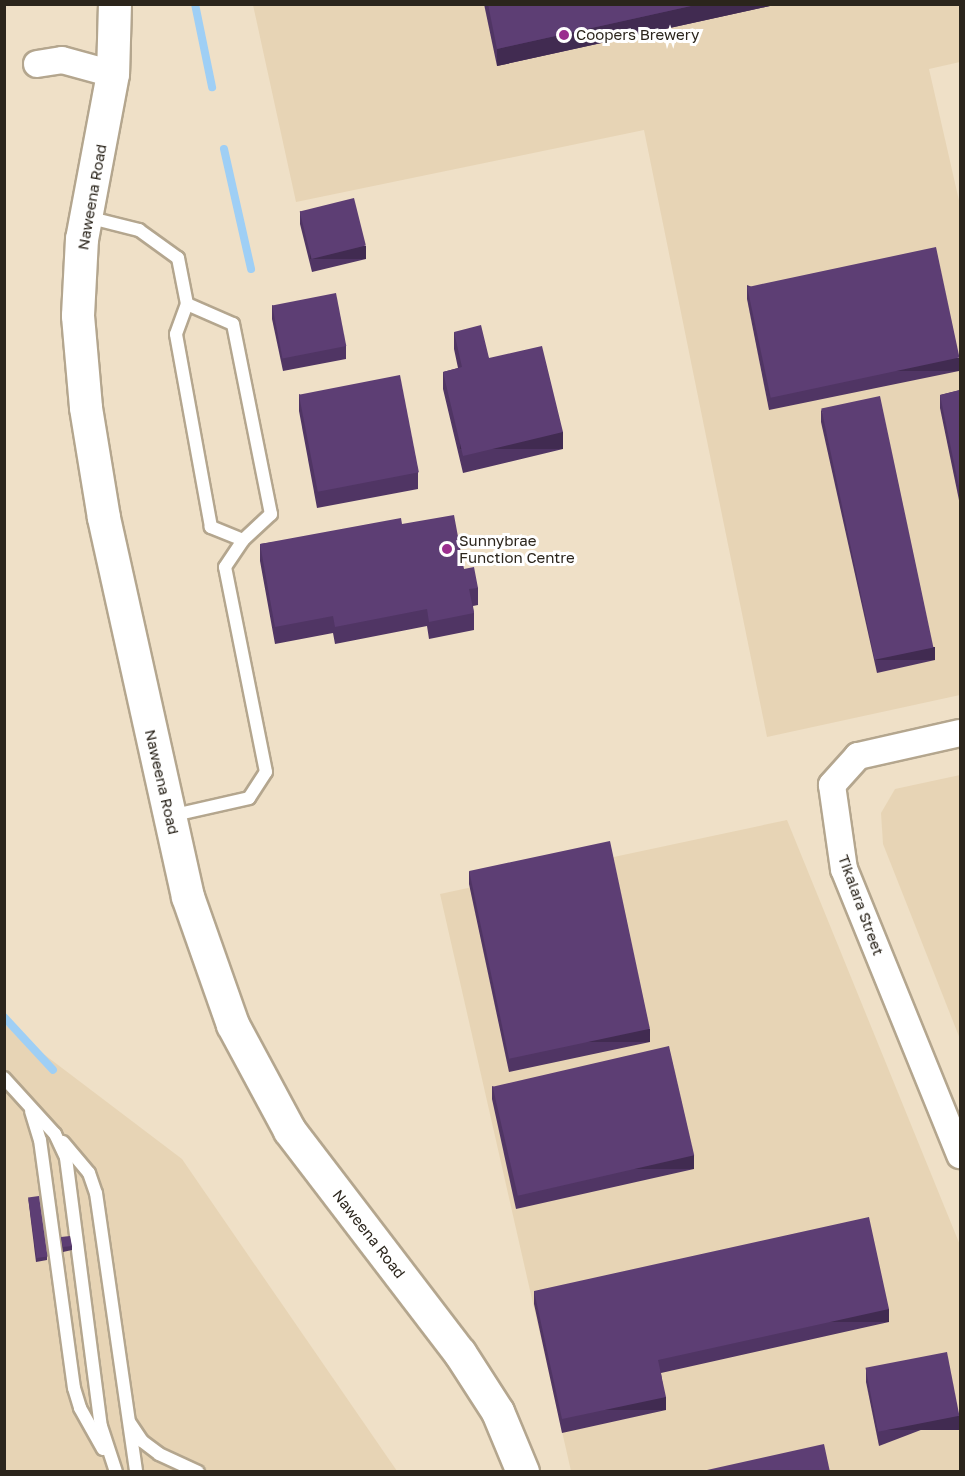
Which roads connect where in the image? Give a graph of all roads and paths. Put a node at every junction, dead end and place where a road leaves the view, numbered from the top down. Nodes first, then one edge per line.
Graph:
1 (115, 4) edge
2 (37, 64) dead end
3 (113, 74) junction
4 (87, 217) junction
5 (187, 304) junction
6 (243, 540) junction
7 (960, 733) edge
8 (170, 816) junction
9 (4, 1078) edge
10 (24, 1099) junction
11 (55, 1134) junction
12 (960, 1155) edge
13 (127, 1420) junction
14 (115, 1470) edge
15 (136, 1472) edge
16 (198, 1472) edge
17 (524, 1472) edge

1 - 3 street, Naweena Road
2 - 3 street
3 - 4 street, Naweena Road
4 - 5 lane
4 - 8 street, Naweena Road
5 - 6 lane
5 - 6 lane
6 - 8 lane
7 - 12 street, Tikalara Street
8 - 17 street, Naweena Road
9 - 10 lane
10 - 11 lane
10 - 14 lane
11 - 13 lane
11 - 14 lane
13 - 15 lane
13 - 16 lane

